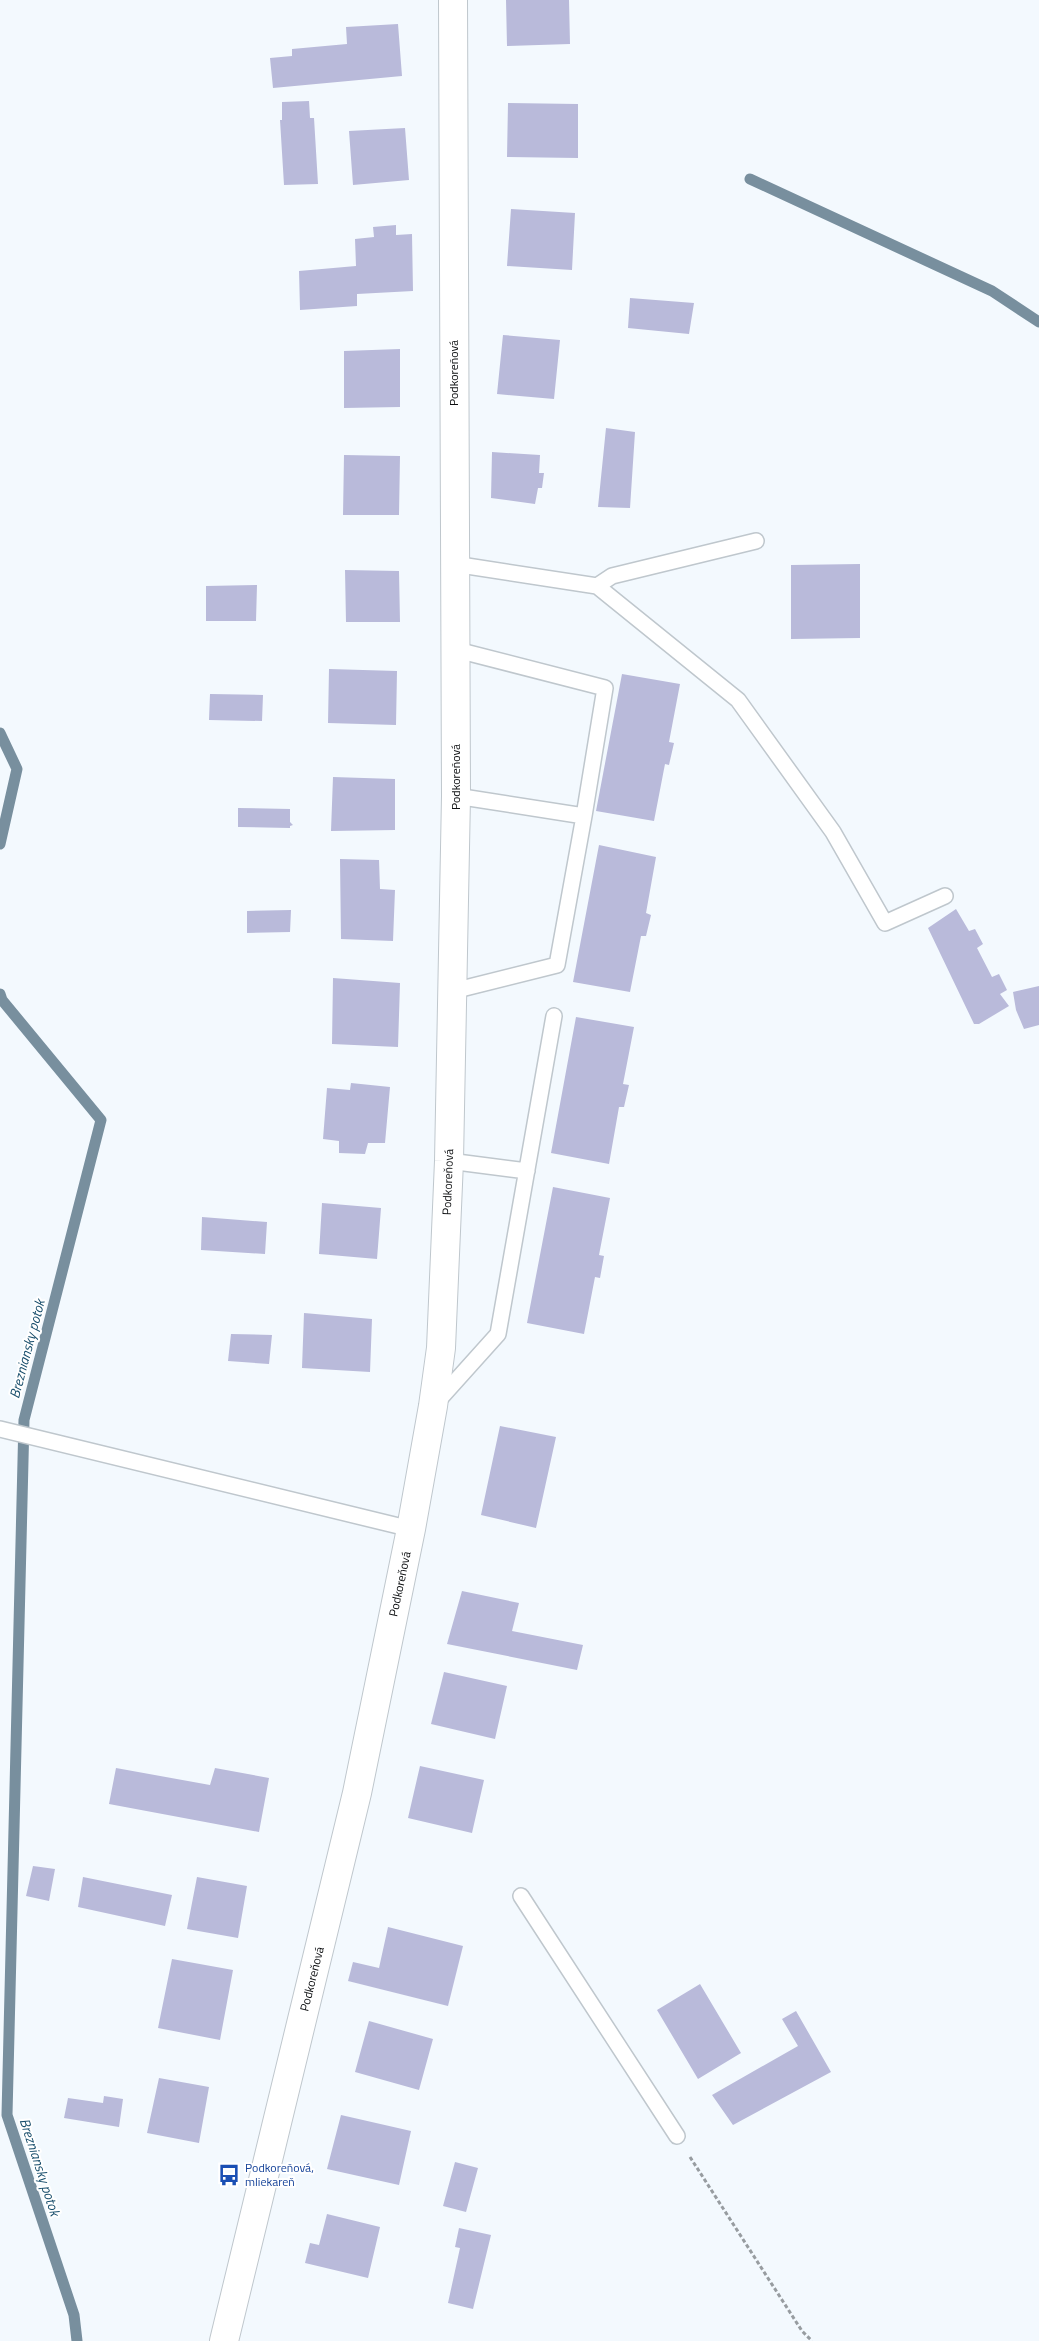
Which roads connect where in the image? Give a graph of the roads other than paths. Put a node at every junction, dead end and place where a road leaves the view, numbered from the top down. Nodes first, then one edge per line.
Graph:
1 (454, 0) edge
2 (756, 541) dead end
3 (454, 564) junction
4 (597, 586) junction
5 (457, 650) junction
6 (456, 796) junction
7 (584, 816) junction
8 (945, 896) dead end
9 (454, 991) junction
10 (554, 1016) dead end
11 (449, 1161) junction
12 (527, 1171) junction
13 (433, 1406) junction
14 (0, 1429) edge
15 (411, 1529) junction
16 (521, 1896) dead end
17 (677, 2136) road end
18 (224, 2341) edge

1 - 3 street, Podkoreňová
2 - 4 lane
3 - 4 lane
3 - 5 street, Podkoreňová
4 - 8 lane
5 - 6 street, Podkoreňová
5 - 7 lane
6 - 7 lane
6 - 9 street, Podkoreňová
7 - 9 lane
9 - 11 street, Podkoreňová
10 - 12 lane
11 - 12 lane
11 - 13 street, Podkoreňová
12 - 13 lane
13 - 15 street, Podkoreňová
14 - 15 lane
15 - 18 street, Podkoreňová
16 - 17 lane

